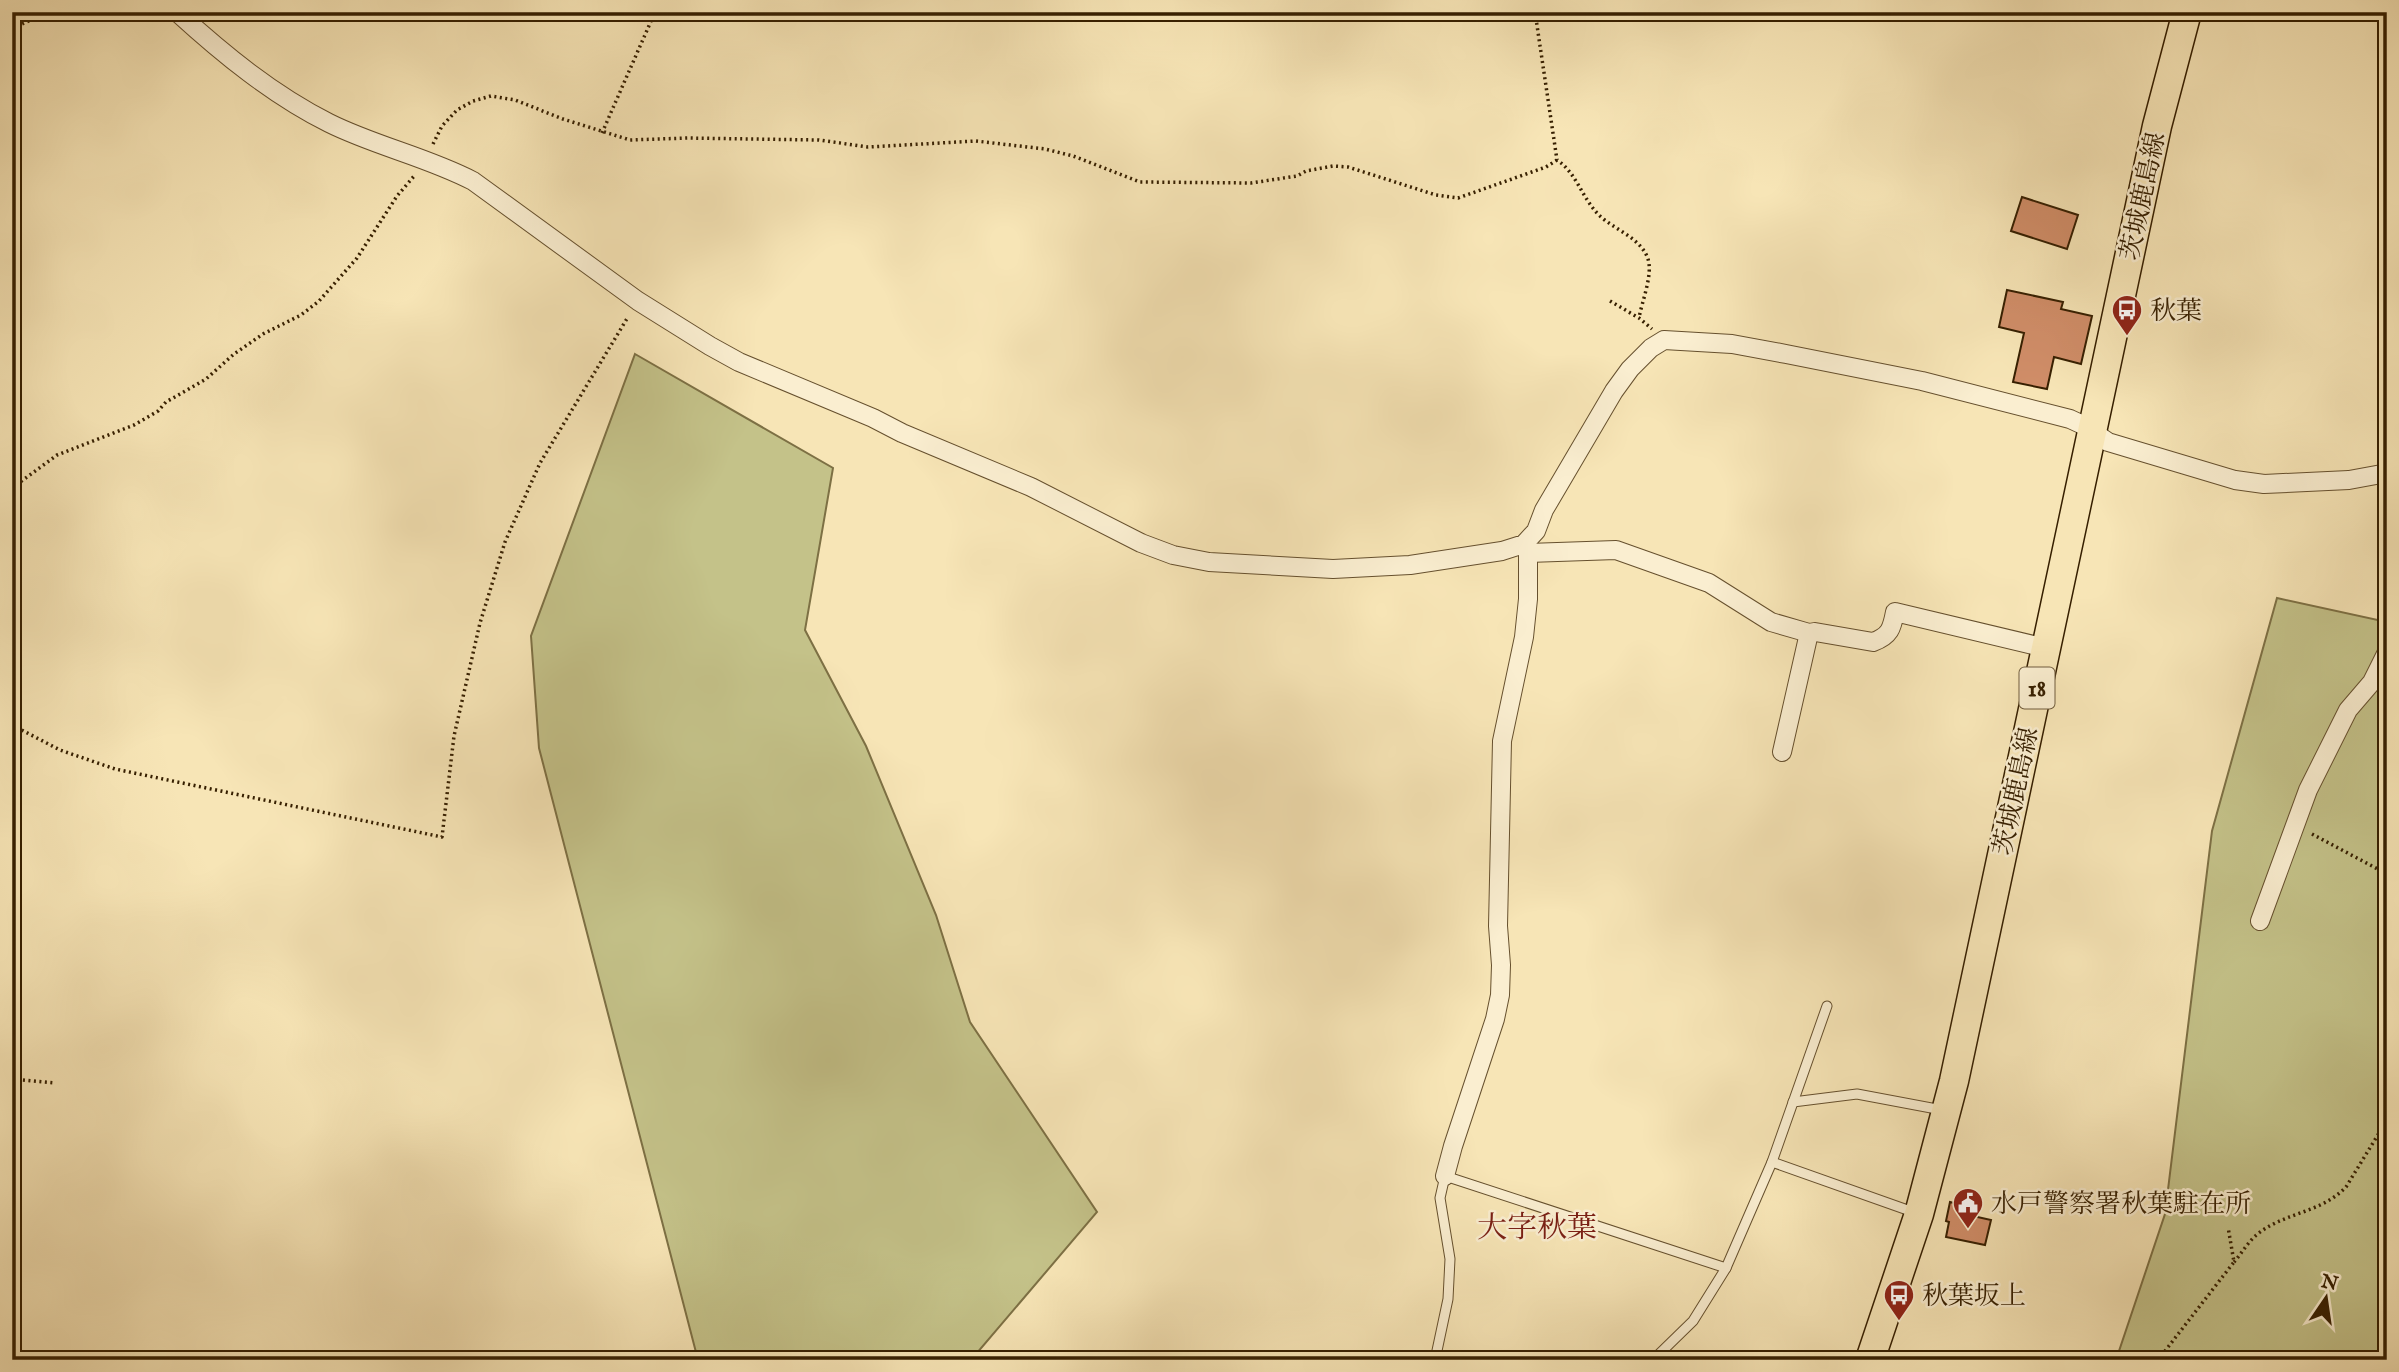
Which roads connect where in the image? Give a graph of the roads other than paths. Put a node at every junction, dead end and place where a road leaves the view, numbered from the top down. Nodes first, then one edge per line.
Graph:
1 (177, 12) edge
2 (2187, 12) edge
3 (2091, 431) junction
4 (2387, 473) edge
5 (1526, 548) junction
6 (1809, 634) junction
7 (2046, 648) junction
8 (2387, 652) edge
9 (1782, 752) dead end
10 (2260, 921) dead end
11 (1827, 1006) dead end
12 (1793, 1102) junction
13 (1947, 1111) junction
14 (1772, 1162) junction
15 (1445, 1176) junction
16 (1919, 1214) junction
17 (1726, 1268) junction
18 (1435, 1360) edge
19 (1653, 1360) edge
20 (1870, 1360) edge

1 - 5 street
2 - 3 main road, 茨城鹿島線 / 18
3 - 4 street
3 - 5 street
3 - 7 main road, 茨城鹿島線 / 18
5 - 6 street
5 - 15 street
6 - 7 street
6 - 9 street
7 - 13 main road, 茨城鹿島線 / 18
8 - 10 street
11 - 12 lane
12 - 13 lane
12 - 14 lane
13 - 16 main road, 茨城鹿島線 / 18
14 - 16 lane
14 - 17 lane
15 - 17 lane
15 - 18 lane
16 - 20 main road, 茨城鹿島線 / 18
17 - 19 lane

